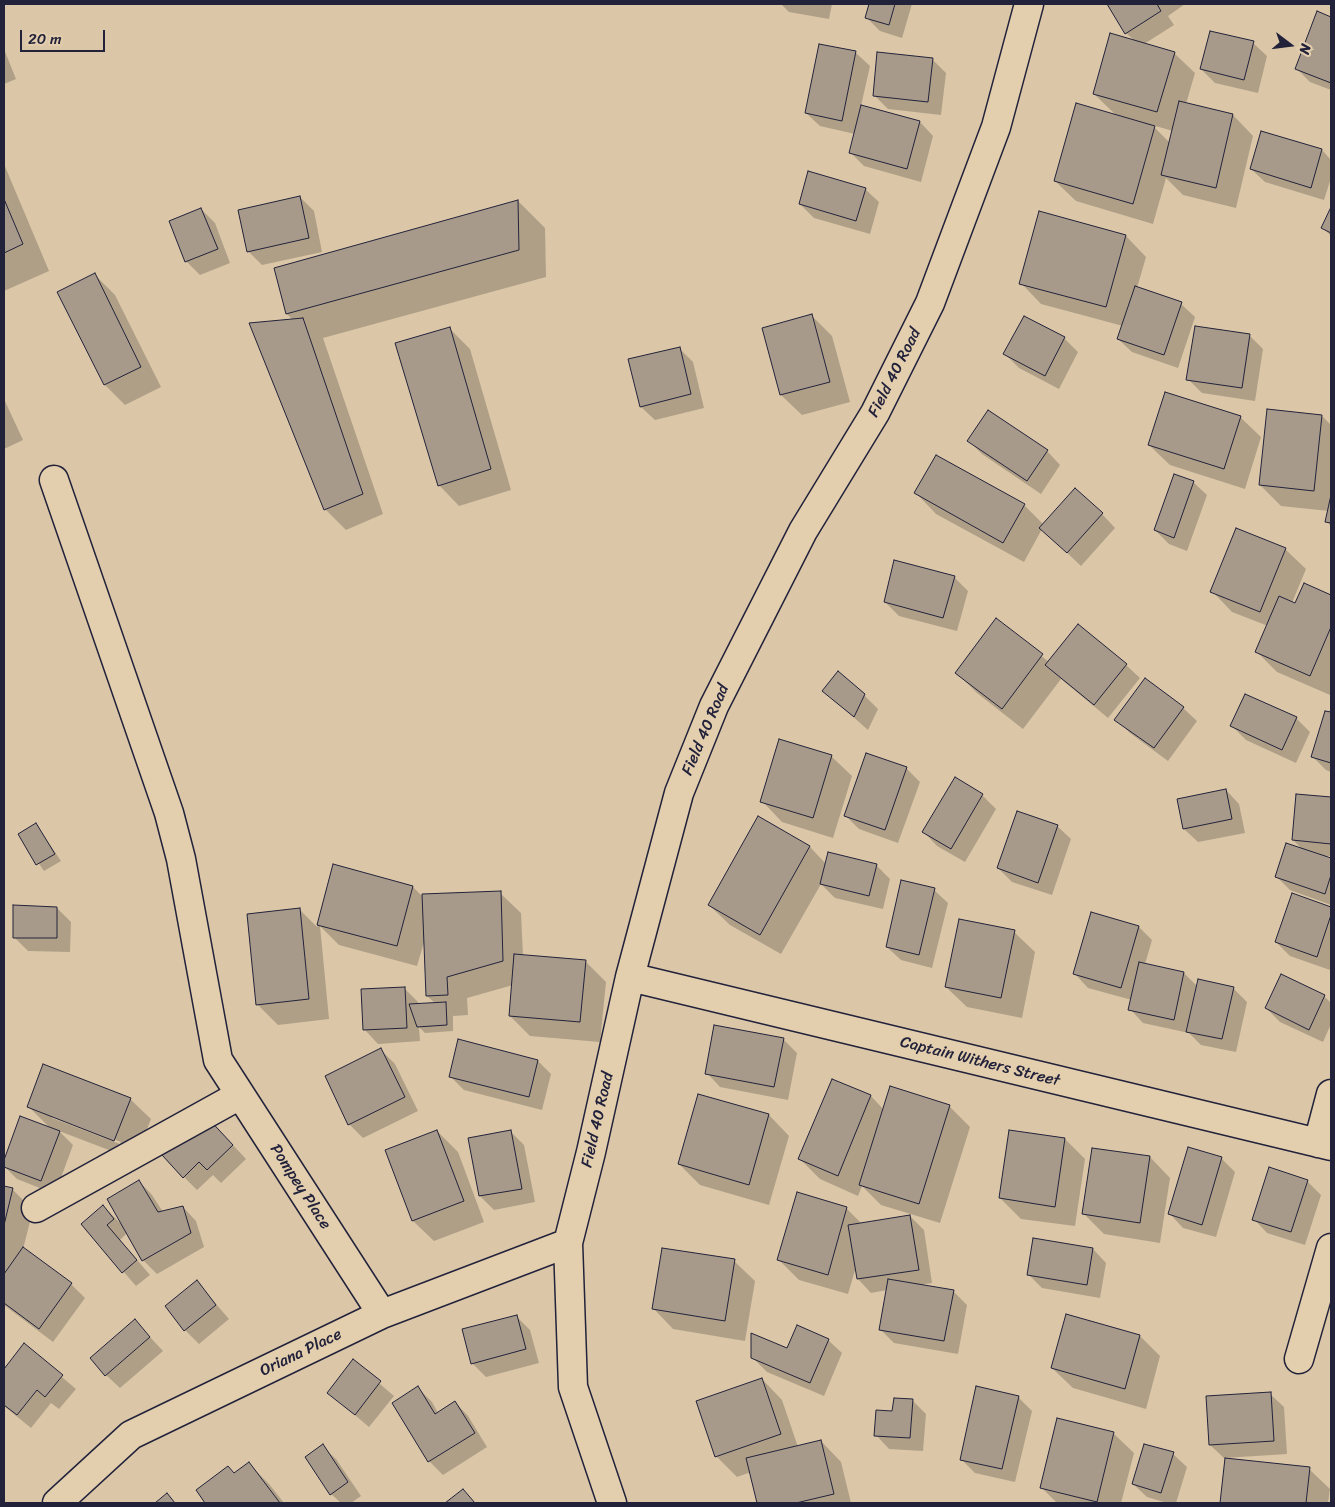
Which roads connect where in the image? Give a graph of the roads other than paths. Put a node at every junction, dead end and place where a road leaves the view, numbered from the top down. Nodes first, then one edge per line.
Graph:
1 (1029, 4) edge
2 (54, 480) dead end
3 (630, 977) junction
4 (1331, 1094) edge
5 (240, 1095) junction
6 (1325, 1145) edge
7 (36, 1208) dead end
8 (568, 1243) junction
9 (1331, 1248) edge
10 (382, 1314) junction
11 (1299, 1359) dead end
12 (57, 1503) edge
13 (612, 1503) edge

1 - 3 street, Field 40 Road
2 - 5 street, Pompey Place
3 - 6 street, Captain Withers Street
3 - 8 street, Field 40 Road
4 - 6 street
5 - 7 street
5 - 10 street, Pompey Place
8 - 10 street, Oriana Place
8 - 13 street, Field 40 Road
9 - 11 street
10 - 12 street, Oriana Place

